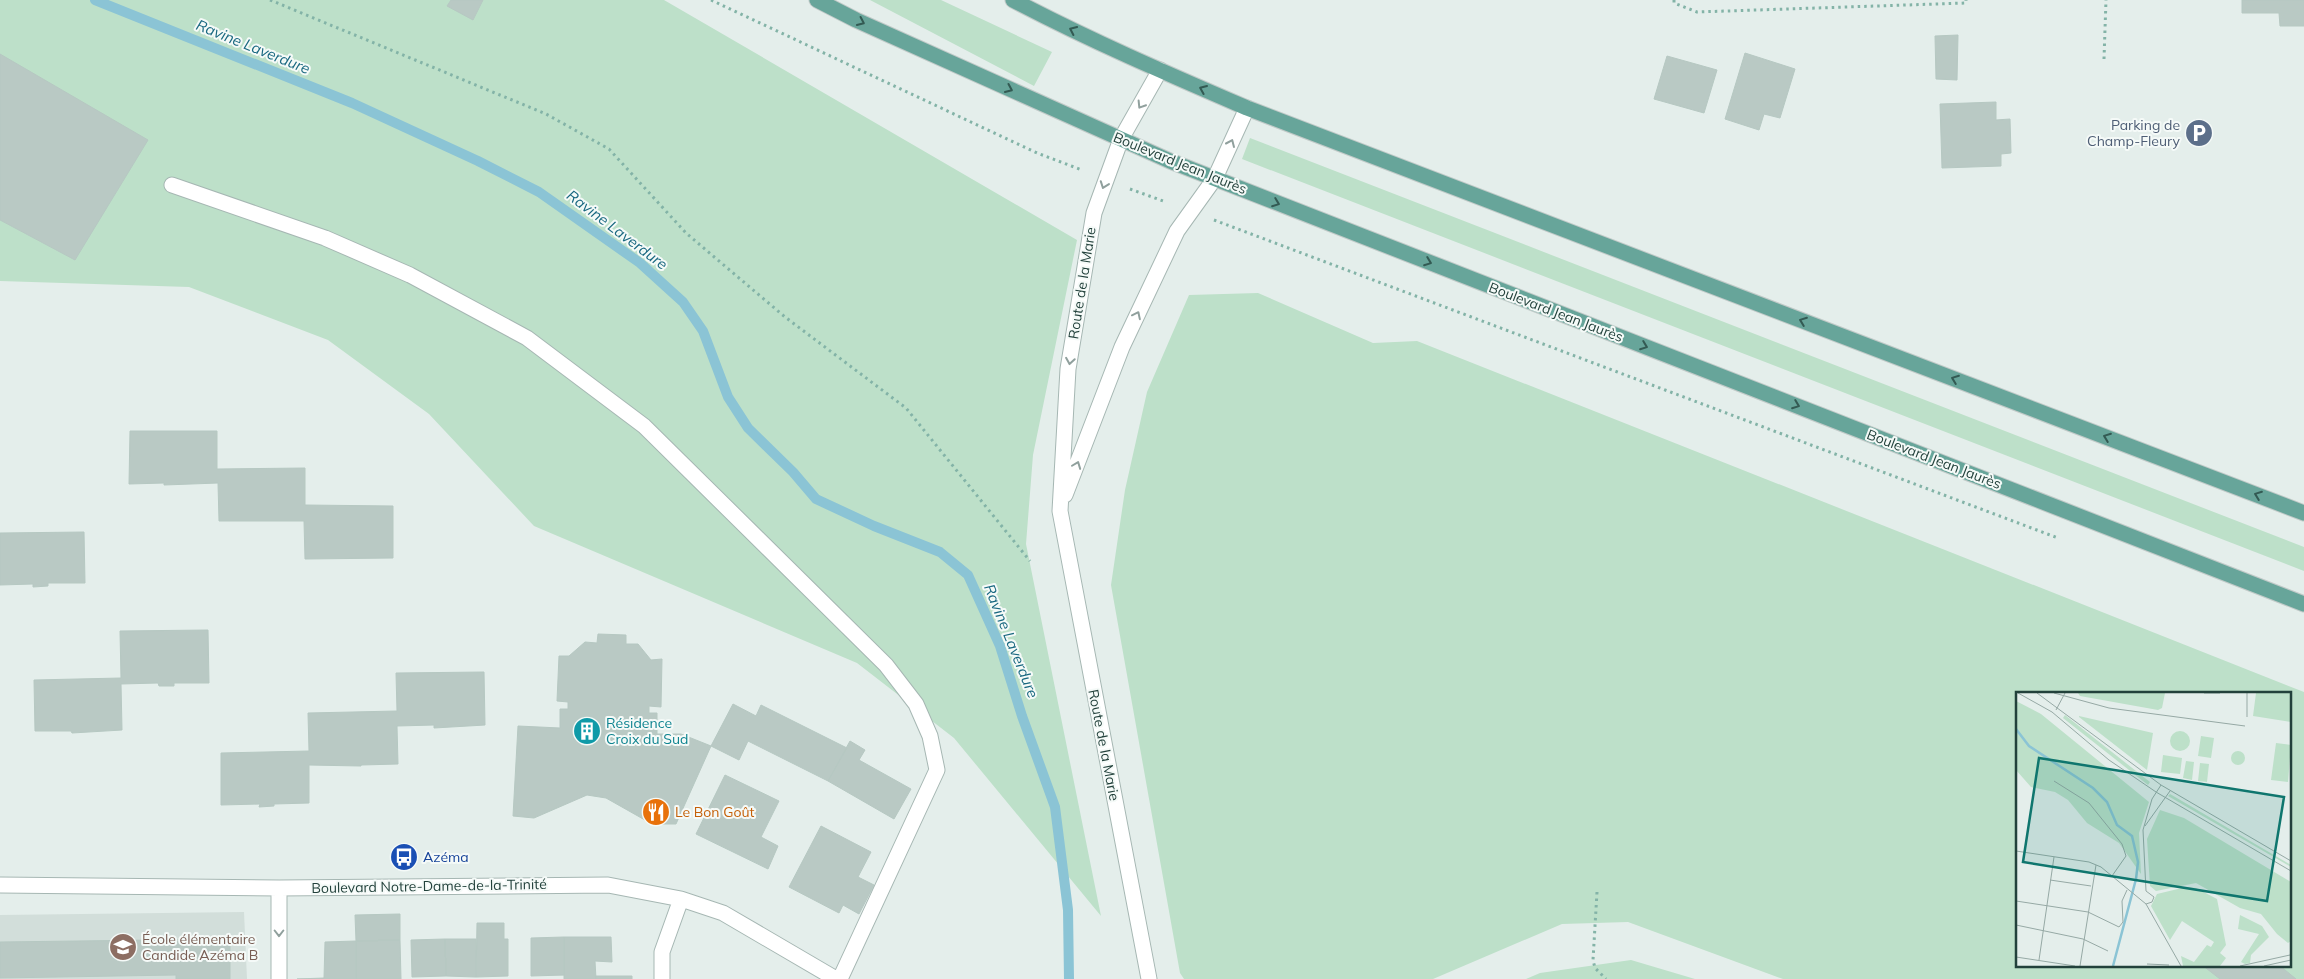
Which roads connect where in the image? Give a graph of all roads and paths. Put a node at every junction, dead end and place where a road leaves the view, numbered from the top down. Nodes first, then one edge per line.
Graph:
1 (270, 0) edge
2 (711, 0) edge
3 (817, 0) edge
4 (1013, 0) edge
5 (1674, 0) edge
6 (1966, 0) edge
7 (2106, 0) edge
8 (2104, 59) dead end
9 (1160, 70) junction
10 (1247, 108) junction
11 (1121, 139) junction
12 (1215, 178) junction
13 (1106, 180) junction
14 (172, 185) dead end
15 (1191, 211) junction
16 (1060, 511) junction
17 (2304, 512) edge
18 (2061, 539) dead end
19 (1030, 561) dead end
20 (2304, 604) edge
21 (0, 885) edge
22 (279, 888) junction
23 (1597, 892) dead end
24 (681, 899) junction
25 (279, 979) edge
26 (662, 979) edge
27 (838, 979) edge
28 (1150, 979) edge
29 (1606, 979) edge

1 - 19 path
2 - 13 path
3 -> 11 main road, Boulevard Jean Jaurès
9 -> 4 main road
5 - 6 path
7 - 8 path
10 -> 9 main road
9 -> 11 street, Route de la Marie
12 -> 10 street
17 -> 10 main road
11 - 12 main road, Boulevard Jean Jaurès
11 - 13 street, Route de la Marie
12 - 15 street
12 -> 20 main road, Boulevard Jean Jaurès
13 - 15 path
13 -> 16 street, Route de la Marie
14 - 27 street
16 -> 15 street
15 - 18 path
16 - 28 street, Route de la Marie
21 - 22 street, Boulevard Notre-Dame-de-la-Trinité
22 - 24 street, Boulevard Notre-Dame-de-la-Trinité
22 -> 25 street
23 - 29 path
24 - 26 street
24 - 27 street, Boulevard Notre-Dame-de-la-Trinité

